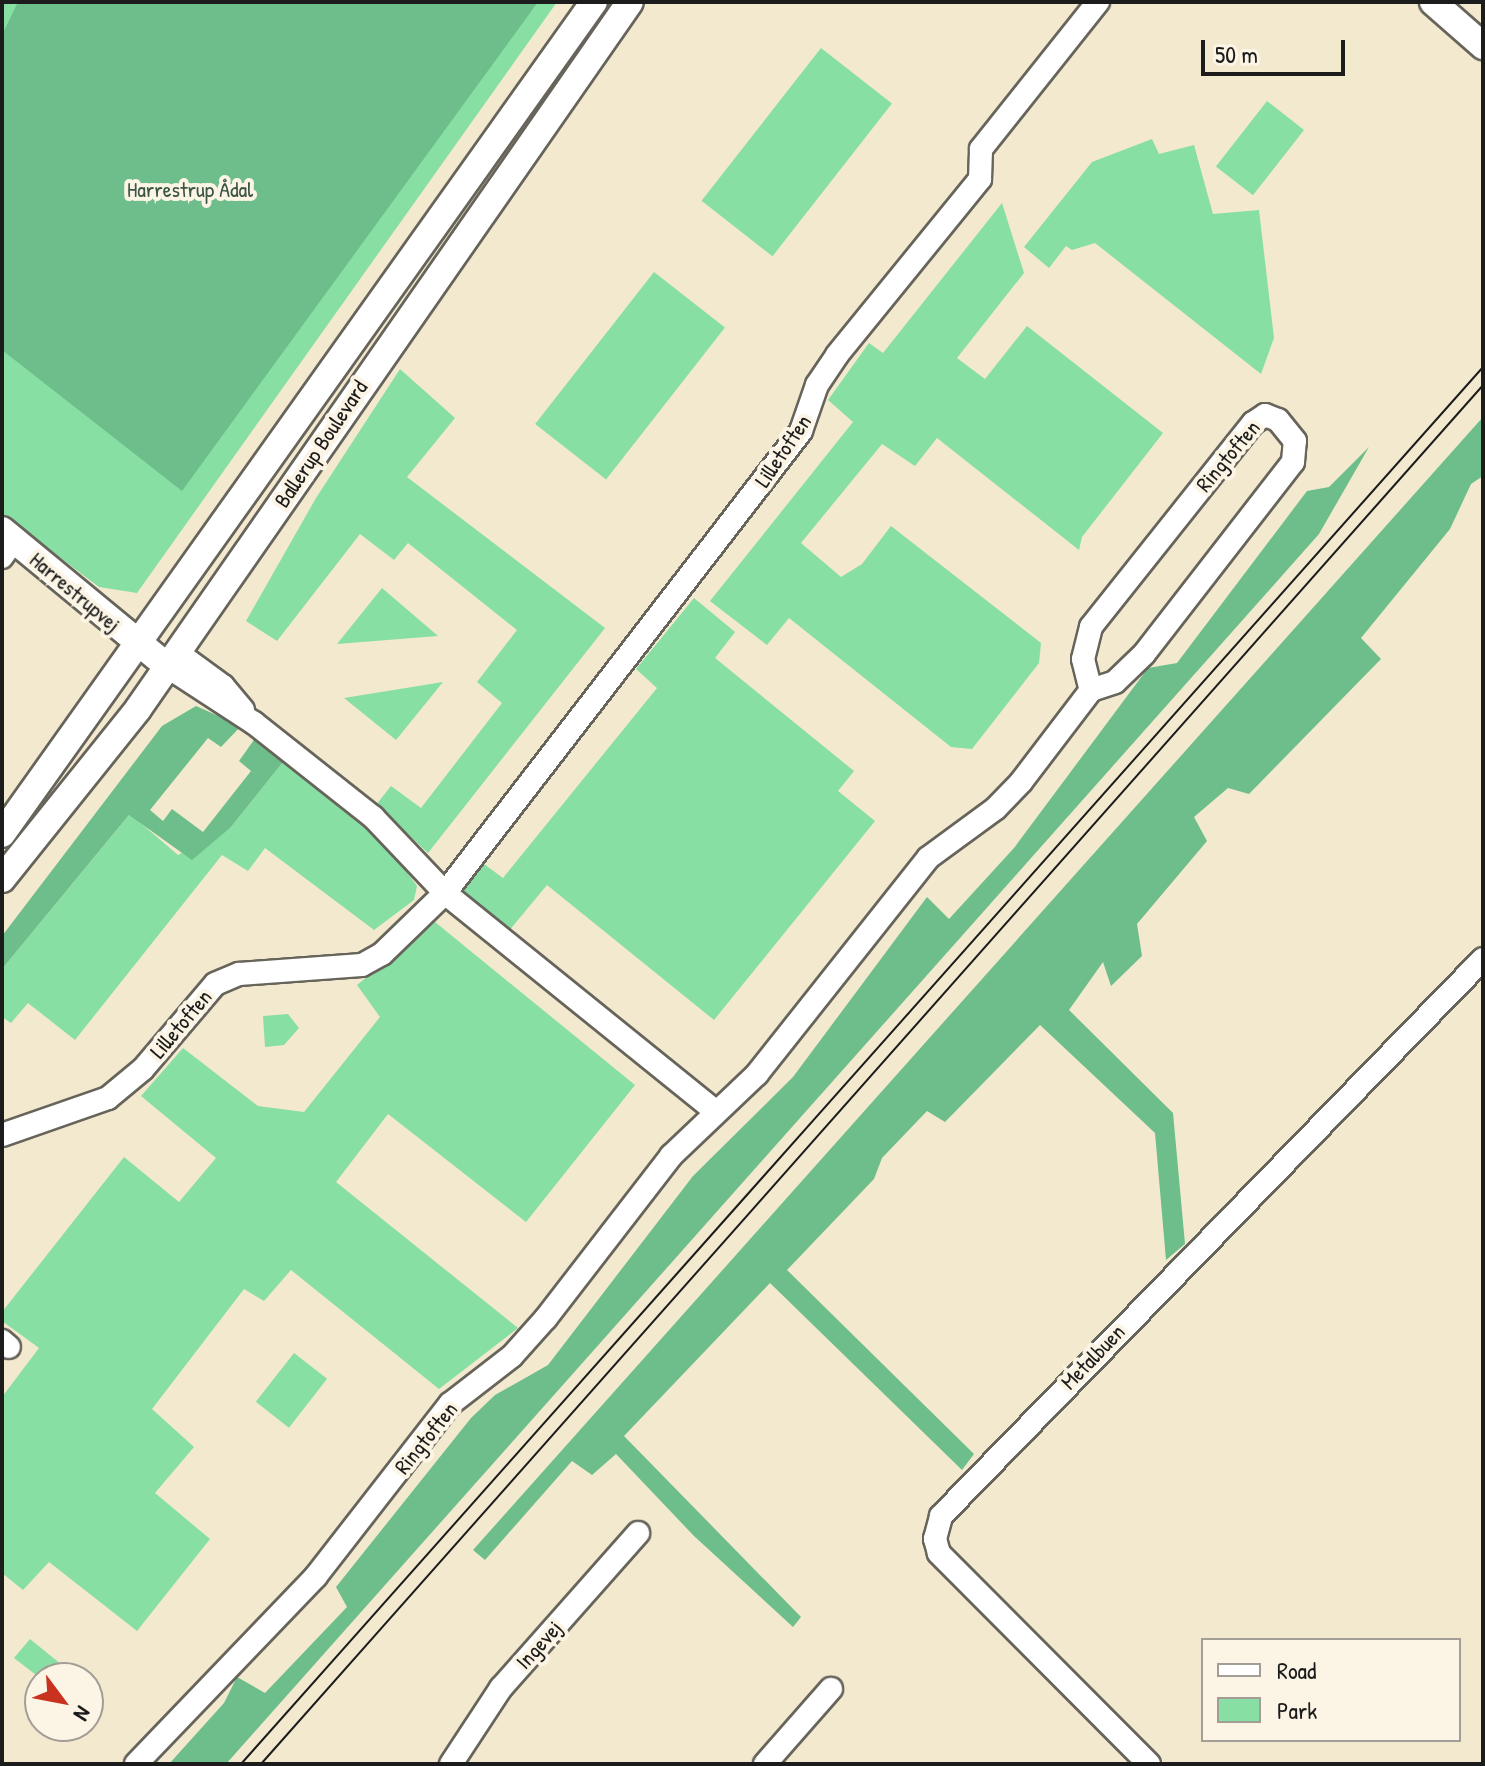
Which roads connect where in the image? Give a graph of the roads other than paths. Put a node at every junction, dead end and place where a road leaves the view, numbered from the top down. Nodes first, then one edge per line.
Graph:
1 (594, 2) edge
2 (630, 2) edge
3 (1098, 2) edge
4 (1433, 2) edge
5 (1483, 46) edge
6 (6, 542) edge
7 (142, 636) junction
8 (173, 660) junction
9 (1091, 690) junction
10 (2, 834) edge
11 (2, 879) edge
12 (445, 893) junction
13 (1483, 959) edge
14 (716, 1112) junction
15 (2, 1135) edge
16 (638, 1533) dead end
17 (831, 1689) dead end
18 (136, 1764) edge
19 (451, 1764) edge
20 (765, 1764) edge
21 (1149, 1764) edge

1 - 7 street, Ballerup Boulevard
2 - 8 street, Ballerup Boulevard
3 - 12 street, Lilletoften
4 - 5 street
6 - 7 street, Harrestrupvej
7 - 8 street, Harrestrupvej
7 - 10 street, Ballerup Boulevard
8 - 11 street, Ballerup Boulevard
8 - 12 street
9 - 9 street, Ringtoften
9 - 14 street, Ringtoften
12 - 14 street
12 - 15 street, Lilletoften
13 - 21 street, Metalbuen
14 - 18 street, Ringtoften
16 - 19 street, Ingevej
17 - 20 street

